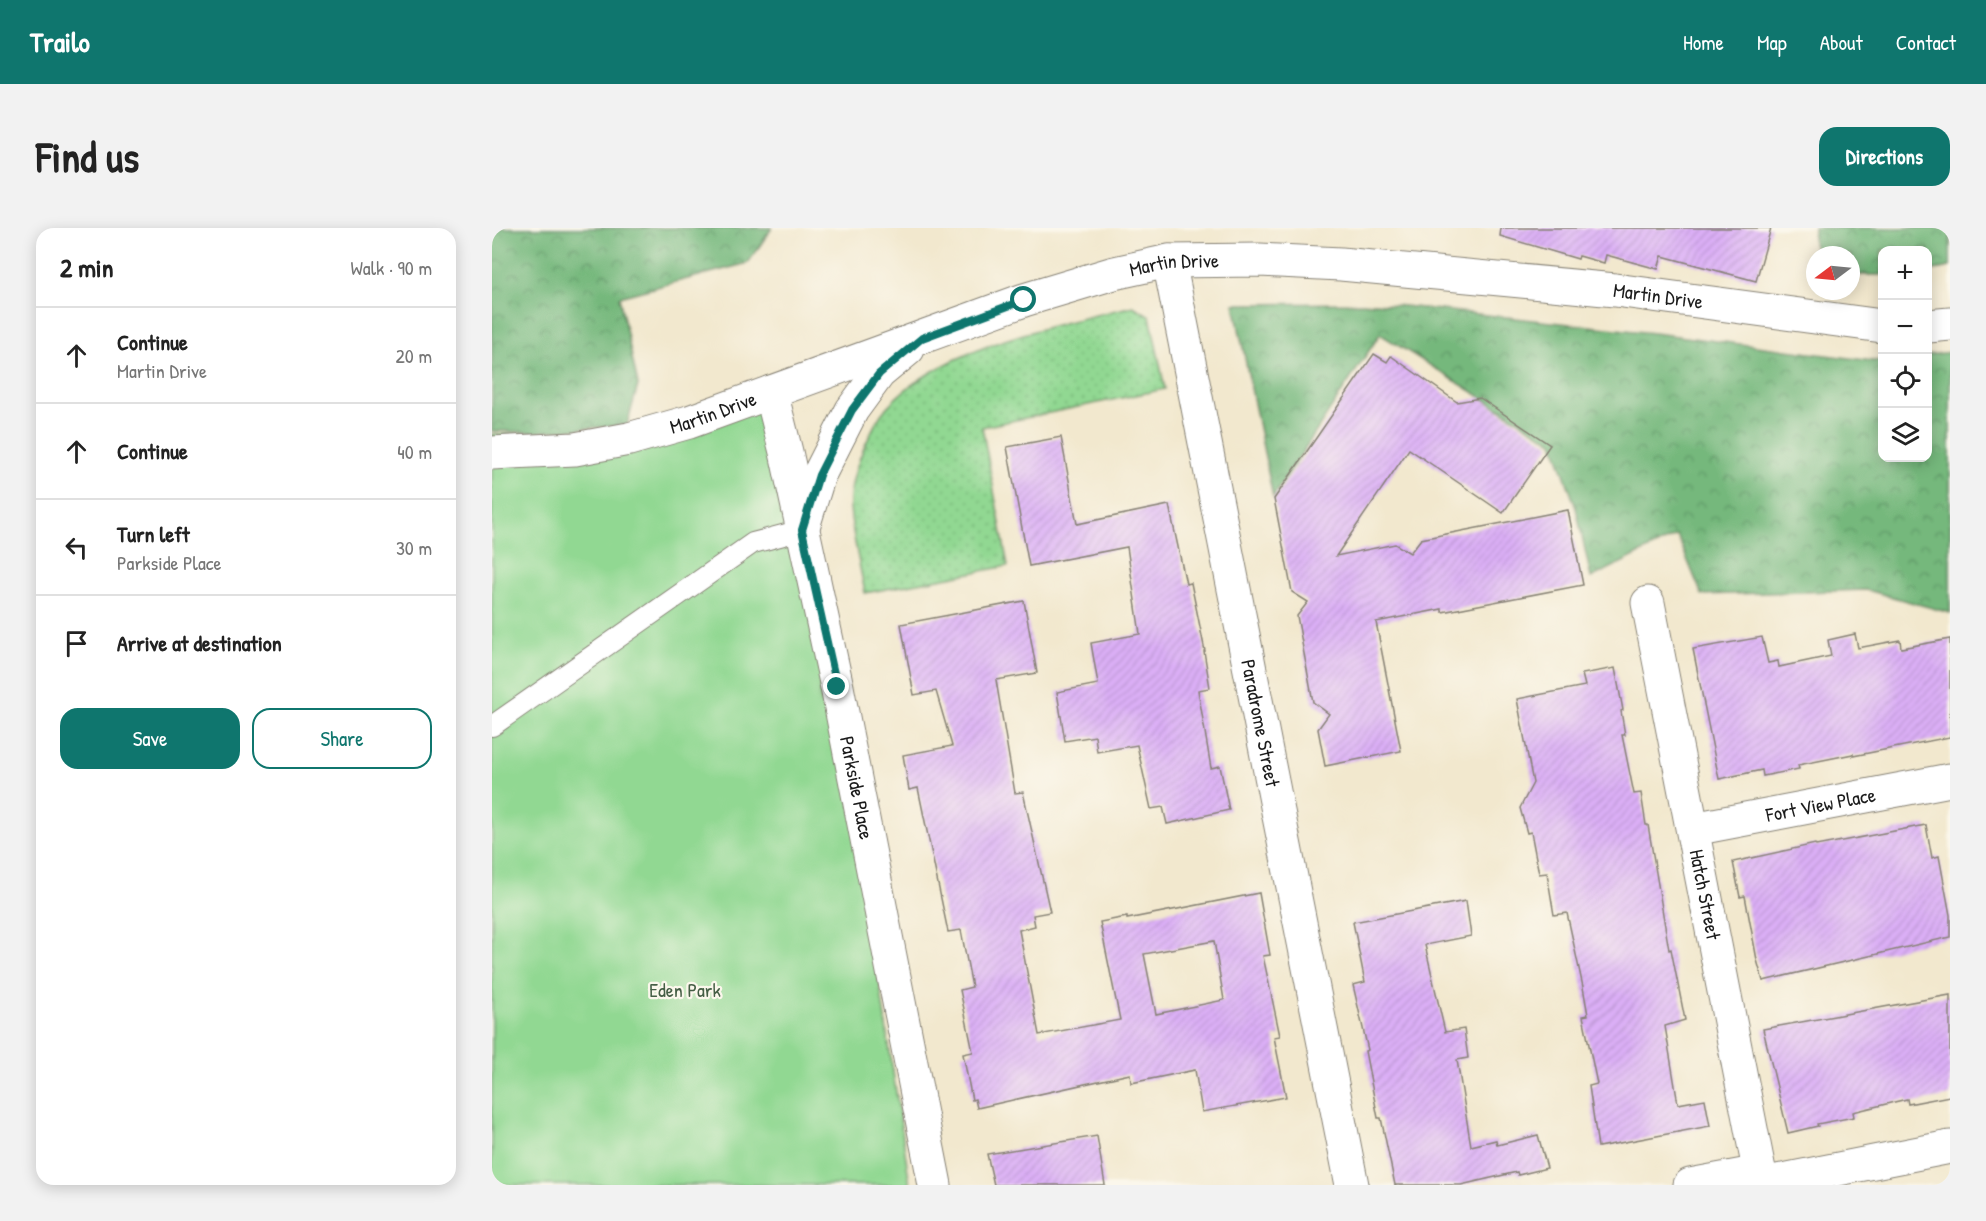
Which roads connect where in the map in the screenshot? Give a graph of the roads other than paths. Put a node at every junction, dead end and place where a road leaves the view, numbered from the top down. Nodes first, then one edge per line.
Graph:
1 (1169, 261) junction
2 (1950, 324) edge
3 (1878, 326) edge
4 (1932, 326) edge
5 (922, 338) junction
6 (771, 392) junction
7 (492, 453) edge
8 (802, 530) junction
9 (1648, 603) dead end
10 (492, 726) edge
11 (1950, 780) edge
12 (1693, 829) junction
13 (1950, 1147) edge
14 (1761, 1180) edge
15 (934, 1185) edge
16 (1352, 1185) edge
17 (1690, 1185) edge

1 - 3 street, Martin Drive
1 - 5 street, Martin Drive
1 - 16 street, Paradrome Street
2 - 4 street
5 - 6 street, Martin Drive
5 - 8 street
6 - 7 street, Martin Drive
6 - 8 street, Parkside Place
8 - 10 lane
8 - 15 street, Parkside Place
9 - 12 street, Hatch Street
11 - 12 street, Fort View Place
12 - 14 street, Hatch Street
13 - 14 street
14 - 17 street

